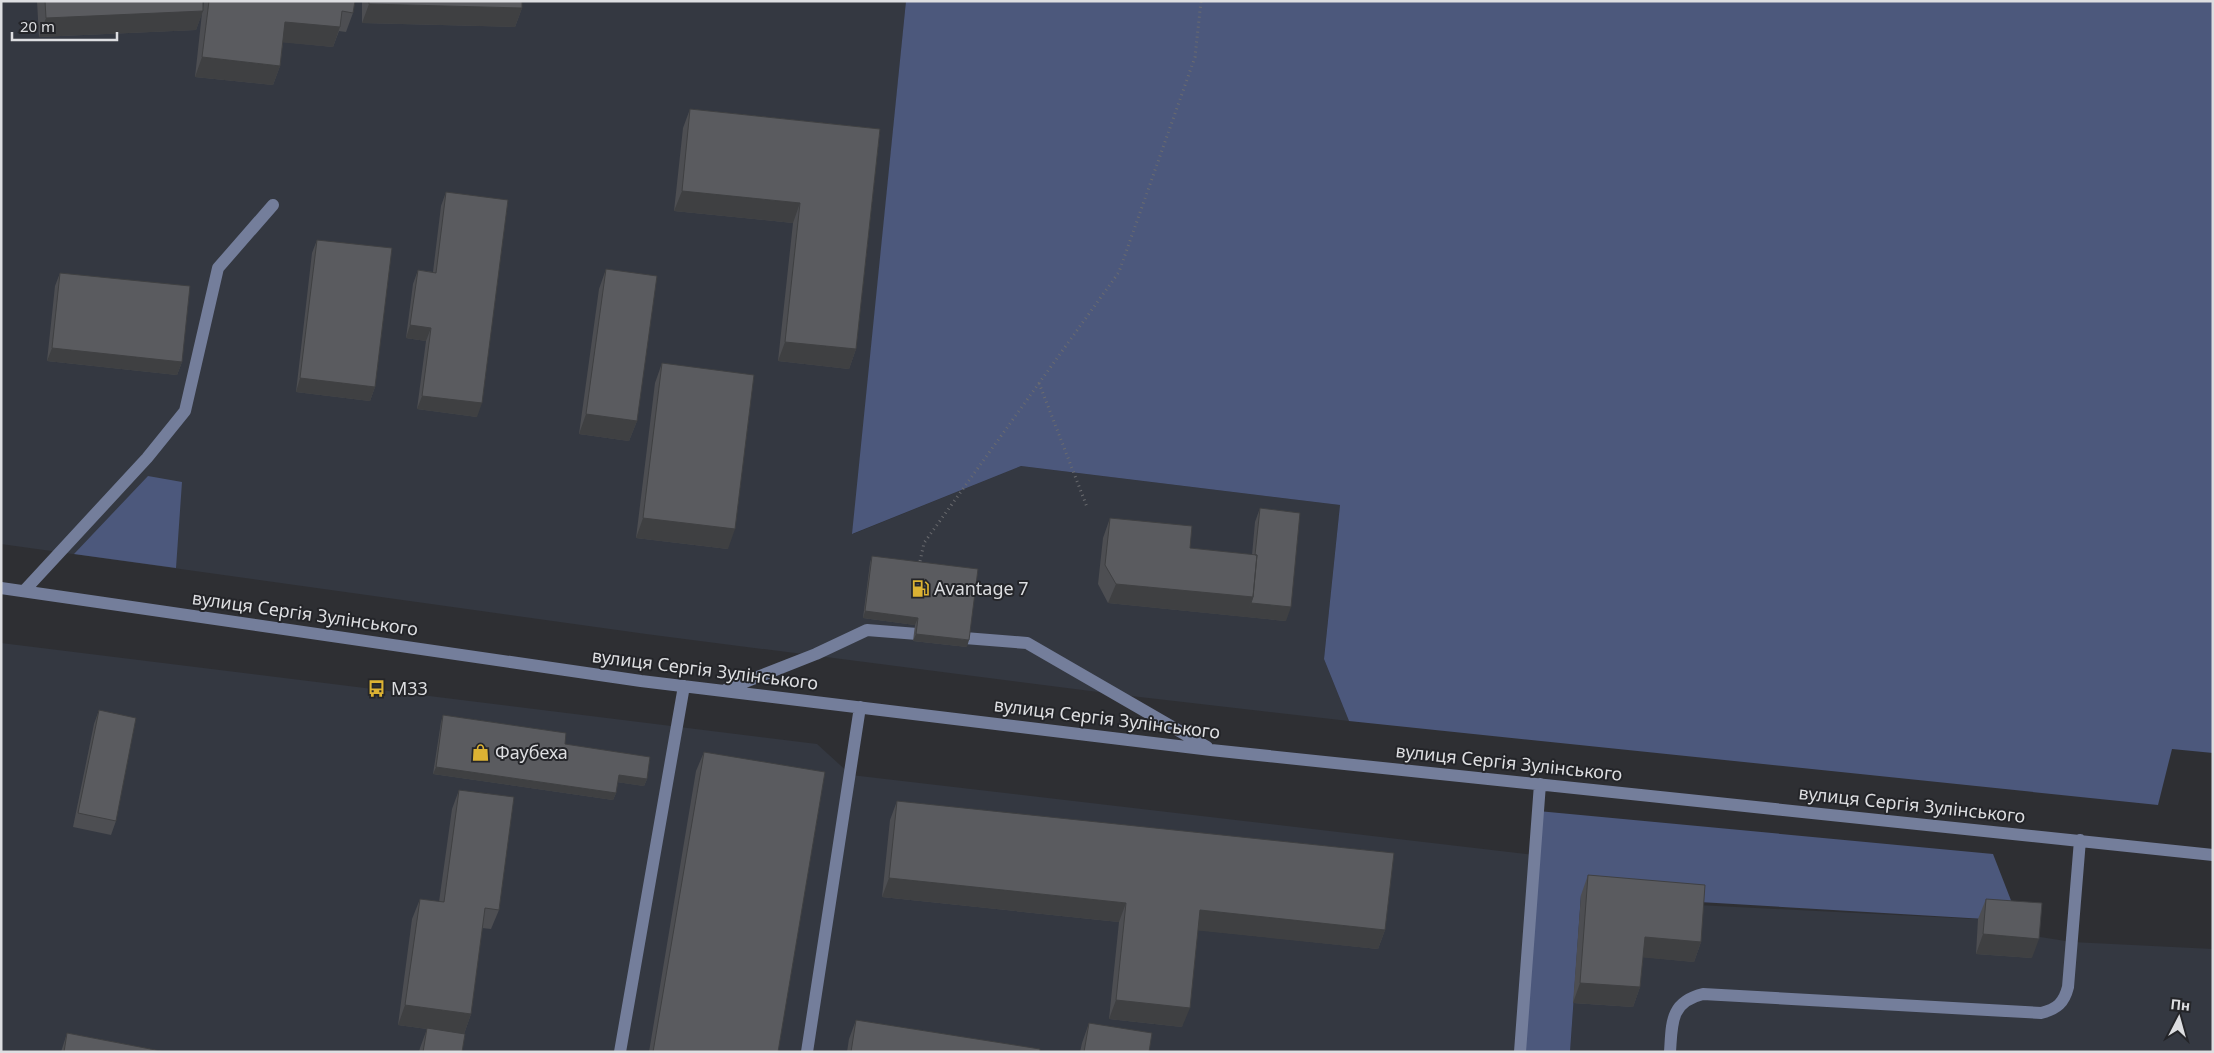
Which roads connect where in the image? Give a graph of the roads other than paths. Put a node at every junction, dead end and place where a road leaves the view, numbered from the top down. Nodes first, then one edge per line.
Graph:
1 (273, 206) dead end
2 (1, 588) edge
3 (24, 591) junction
4 (684, 686) junction
5 (724, 690) junction
6 (860, 707) junction
7 (1211, 750) junction
8 (1540, 784) junction
9 (2080, 840) junction
10 (2213, 855) edge
11 (620, 1052) edge
12 (807, 1052) edge
13 (1520, 1052) edge
14 (1670, 1052) edge

1 - 3 street
2 - 3 street, вулиця Сергія Зулінського
3 - 4 street, вулиця Сергія Зулінського
4 - 5 street, вулиця Сергія Зулінського
4 - 11 street
5 - 6 street, вулиця Сергія Зулінського
5 - 7 street
6 - 7 street, вулиця Сергія Зулінського
6 - 12 street
7 - 8 street, вулиця Сергія Зулінського
8 - 9 street, вулиця Сергія Зулінського
8 - 13 street
9 - 10 street, вулиця Сергія Зулінського
9 - 14 street

